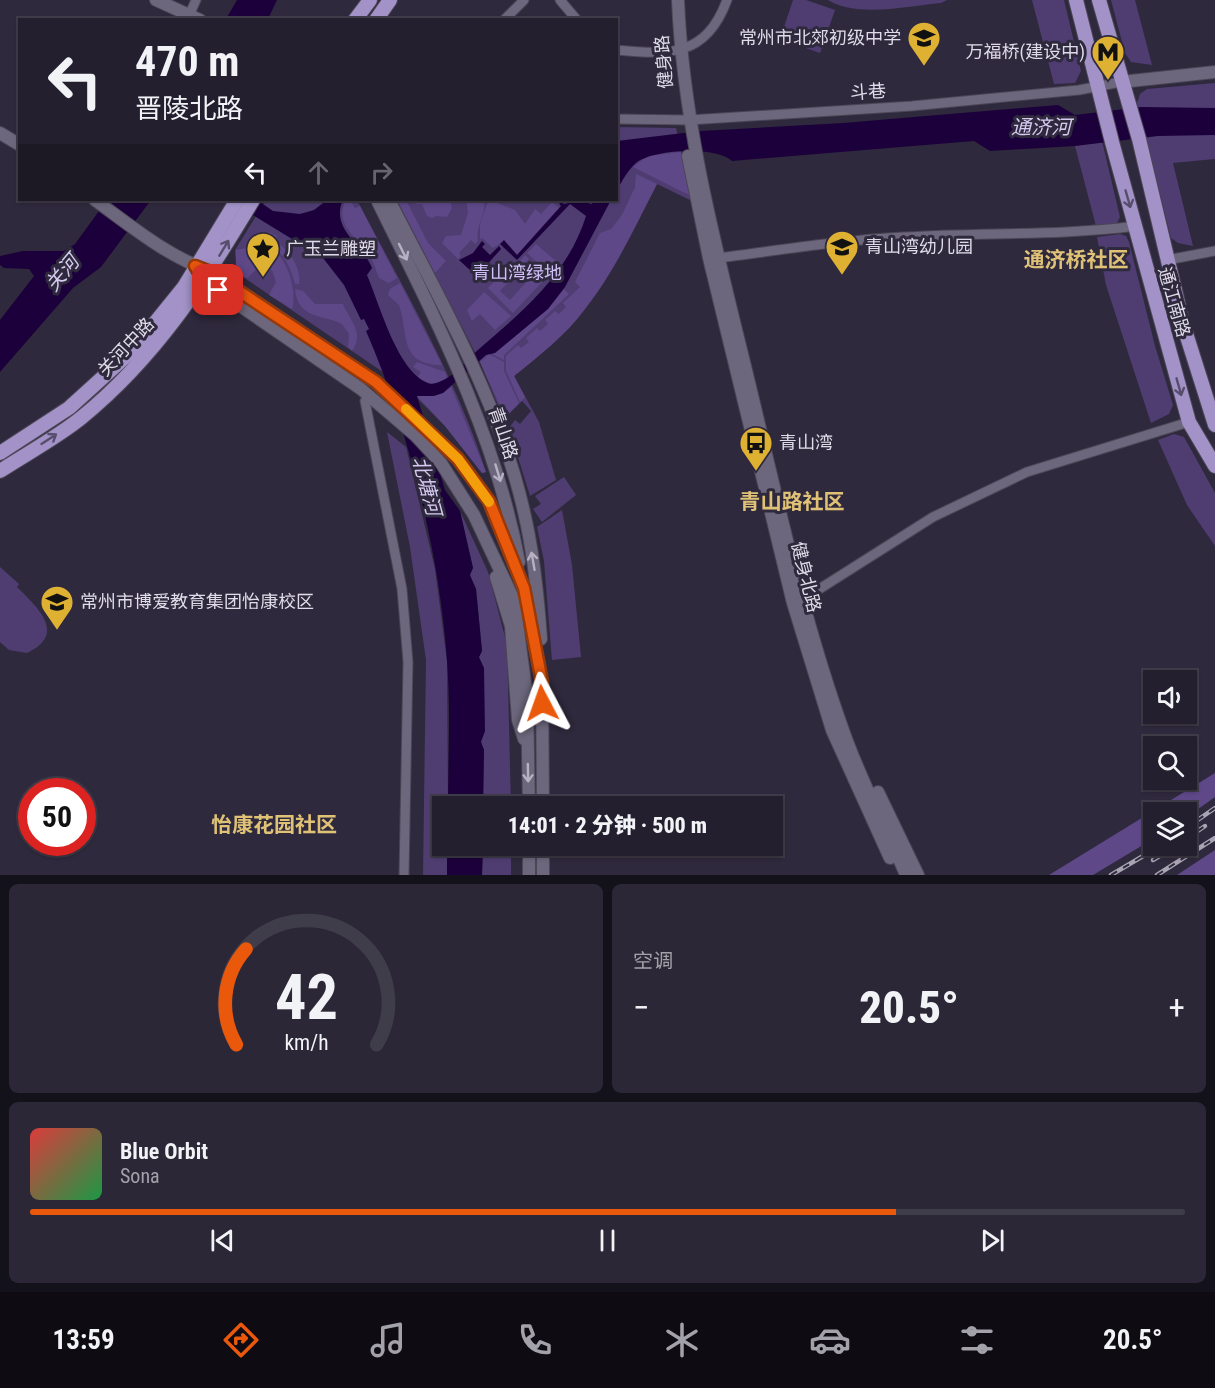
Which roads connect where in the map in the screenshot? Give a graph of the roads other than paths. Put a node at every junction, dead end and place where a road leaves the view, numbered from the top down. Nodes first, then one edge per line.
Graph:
1 (156, 0) edge
2 (196, 0) edge
3 (370, 0) edge
4 (390, 0) edge
5 (524, 0) edge
6 (560, 0) edge
7 (672, 0) edge
8 (678, 0) edge
9 (727, 0) edge
10 (1076, 0) edge
11 (1099, 0) edge
12 (192, 18) edge
13 (356, 18) edge
14 (377, 18) edge
15 (506, 18) edge
16 (575, 18) edge
17 (618, 50) edge
18 (677, 50) junction
19 (1215, 72) edge
20 (1120, 82) junction
21 (1098, 87) junction
22 (618, 119) edge
23 (685, 120) junction
24 (0, 133) edge
25 (18, 144) edge
26 (695, 171) junction
27 (97, 201) edge
28 (377, 201) edge
29 (390, 201) edge
30 (237, 207) edge
31 (1136, 226) junction
32 (1215, 251) edge
33 (718, 258) junction
34 (1167, 260) junction
35 (195, 266) junction
36 (207, 276) junction
37 (251, 313) junction
38 (365, 401) junction
39 (393, 421) junction
40 (1213, 421) edge
41 (1189, 422) junction
42 (0, 453) edge
43 (1215, 466) edge
44 (0, 471) edge
45 (524, 588) junction
46 (802, 600) junction
47 (542, 682) junction
48 (527, 698) junction
49 (838, 716) junction
50 (528, 751) junction
51 (528, 796) edge
52 (543, 796) edge
53 (529, 856) edge
54 (543, 856) edge
55 (404, 875) edge
56 (529, 875) edge
57 (543, 875) edge
58 (898, 875) edge
59 (906, 875) edge
60 (918, 875) edge

1 - 12 main road
2 - 12 street
3 - 13 main road
4 - 14 main road
5 - 15 street
6 - 16 street
7 - 18 main road, 健身路
8 - 18 main road, 健身路
9 - 18 street
10 - 21 main road
11 - 20 main road
17 - 18 street
18 - 23 main road, 健身路
19 - 20 main road
20 - 21 street, 斗巷
20 - 34 main road, 通江南路
21 - 23 street, 斗巷
21 -> 31 main road, 通江南路
22 - 23 street, 斗巷
23 - 26 main road, 健身路
24 - 25 main road
26 - 33 main road, 健身北路
26 - 58 main road, 健身北路
27 - 35 main road
28 -> 45 main road, 青山路
47 -> 29 main road, 青山路
30 - 35 main road, 关河中路
36 -> 30 main road, 关河中路
31 - 33 street
31 -> 41 main road, 通江南路
32 - 34 street
33 - 46 main road, 健身北路
34 - 40 main road, 通江南路
35 - 36 main road
35 - 42 main road, 关河中路
36 - 37 main road
44 -> 36 main road, 关河中路
36 - 45 main road
37 - 38 main road
37 - 39 main road
38 - 39 main road
38 - 55 street
39 - 48 main road
39 - 50 main road
41 - 43 main road, 通江南路
41 - 46 street
45 - 47 main road
45 - 48 main road, 青山路
46 - 49 main road, 健身北路
47 - 52 main road
48 - 50 main road
49 - 59 main road, 健身北路
49 - 60 main road
50 -> 51 main road
53 - 56 main road
54 - 57 main road

